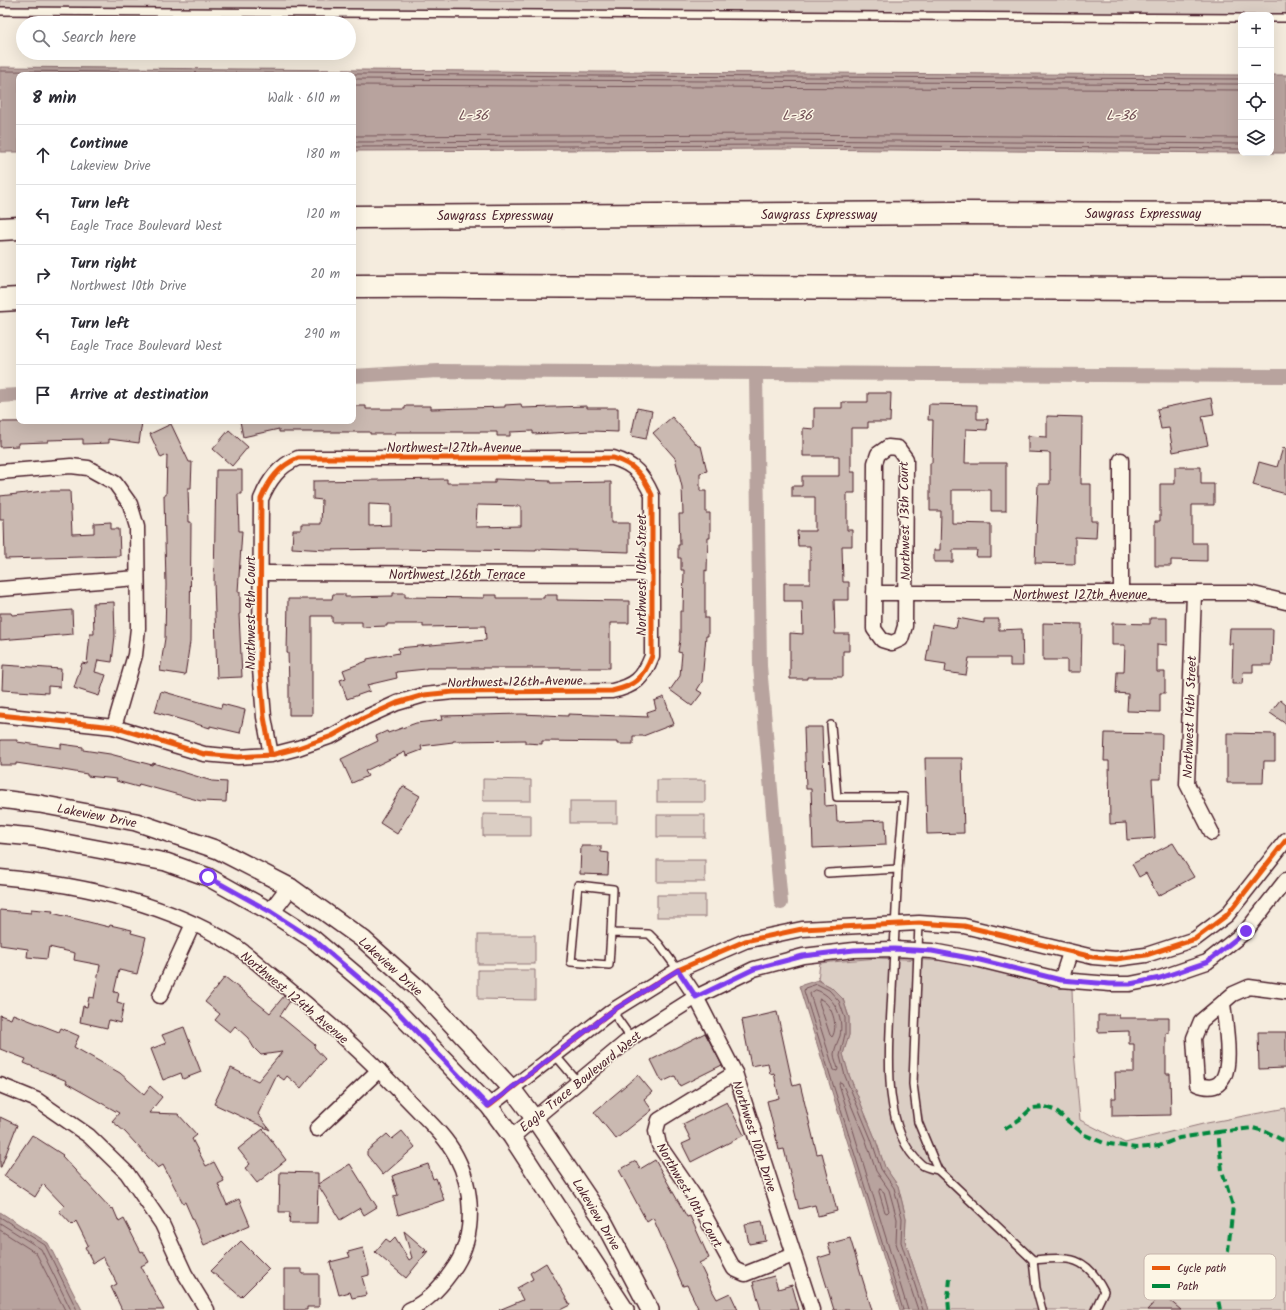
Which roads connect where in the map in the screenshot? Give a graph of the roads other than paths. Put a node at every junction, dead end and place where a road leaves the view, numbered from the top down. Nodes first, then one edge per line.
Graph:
1 (0, 11) edge
2 (1238, 18) edge
3 (1274, 18) edge
4 (1286, 18) edge
5 (1286, 214) edge
6 (356, 217) edge
7 (0, 228) edge
8 (16, 228) edge
9 (356, 286) edge
10 (1286, 289) edge
11 (16, 299) edge
12 (0, 300) edge
13 (1121, 460) dead end
14 (636, 468) joint
15 (0, 472) edge
16 (275, 474) joint
17 (261, 573) junction
18 (652, 574) junction
19 (137, 578) junction
20 (0, 589) edge
21 (874, 594) junction
22 (905, 594) junction
23 (1121, 594) junction
24 (1194, 594) junction
25 (1286, 602) edge
26 (637, 682) joint
27 (0, 715) edge
28 (831, 725) dead end
29 (114, 727) junction
30 (271, 755) junction
31 (0, 799) edge
32 (1212, 833) dead end
33 (0, 834) edge
34 (1286, 840) edge
35 (898, 869) junction
36 (828, 873) dead end
37 (0, 878) edge
38 (1286, 880) edge
39 (290, 886) junction
40 (271, 912) junction
41 (919, 922) junction
42 (895, 923) junction
43 (193, 924) junction
44 (611, 933) junction
45 (894, 949) junction
46 (917, 950) junction
47 (1070, 953) junction
48 (678, 970) junction
49 (1061, 980) junction
50 (1286, 992) edge
51 (160, 996) dead end
52 (696, 997) junction
53 (1222, 1003) junction
54 (612, 1011) junction
55 (631, 1038) junction
56 (556, 1055) junction
57 (379, 1070) junction
58 (735, 1073) junction
59 (578, 1082) junction
60 (0, 1084) edge
61 (512, 1089) junction
62 (488, 1106) junction
63 (534, 1118) junction
64 (317, 1129) dead end
65 (512, 1137) junction
66 (938, 1170) junction
67 (793, 1255) junction
68 (1033, 1260) junction
69 (207, 1310) edge
70 (409, 1310) edge
71 (625, 1310) edge
72 (650, 1310) edge
73 (812, 1310) edge
74 (1042, 1310) edge
75 (1095, 1310) edge

1 - 2 lane
3 - 4 lane
5 - 6 highway, Sawgrass Expressway
7 - 8 highway
9 - 10 highway
11 - 12 highway
13 - 23 street
14 - 16 street, Northwest 127th Avenue
14 - 18 street, Northwest 10th Street
15 - 19 street
16 - 17 street, Northwest 9th Court
17 - 18 street, Northwest 126th Terrace
17 - 30 street, Northwest 9th Court
18 - 26 street, Northwest 10th Street
19 - 20 street
19 - 29 street
21 - 22 street, Northwest 127th Avenue
21 - 22 street, Northwest 13th Court
21 - 22 street, Northwest 13th Court
22 - 23 street, Northwest 127th Avenue
23 - 24 street, Northwest 127th Avenue
24 - 25 street, Northwest 127th Avenue
24 - 32 street, Northwest 14th Street
26 - 30 street, Northwest 126th Avenue
27 - 29 street, Northwest 126th Avenue
28 - 35 lane
29 - 30 street, Northwest 126th Avenue
31 - 39 street, Lakeview Drive
33 - 40 street, Lakeview Drive
34 - 47 street
35 - 36 lane
35 - 42 lane
37 - 43 street, Northwest 124th Avenue
38 - 49 street, Eagle Trace Boulevard West
39 - 40 street
39 - 61 street, Lakeview Drive
40 - 62 street, Lakeview Drive
41 - 42 street
41 - 46 lane
41 - 47 street
42 - 45 lane
42 - 48 street
43 - 51 street
43 - 57 street, Northwest 124th Avenue
44 - 44 lane
44 - 48 lane
45 - 46 street, Eagle Trace Boulevard West
45 - 52 street, Eagle Trace Boulevard West
45 - 66 lane
46 - 49 street, Eagle Trace Boulevard West
46 - 66 lane
47 - 49 street
48 - 52 street, Northwest 10th Drive
48 - 54 street
50 - 53 street
52 - 55 street, Eagle Trace Boulevard West
52 - 58 street, Northwest 10th Drive
53 - 53 street
54 - 55 lane
54 - 56 street
55 - 59 street, Eagle Trace Boulevard West
56 - 59 lane
56 - 61 street
57 - 64 street
57 - 70 street, Northwest 124th Avenue
58 - 67 street, Northwest 10th Drive
58 - 67 street, Northwest 10th Court
59 - 63 street, Eagle Trace Boulevard West
60 - 69 street
61 - 62 street
61 - 63 street, Lakeview Drive
62 - 65 street, Lakeview Drive
63 - 65 street, Eagle Trace Boulevard West
63 - 72 street, Lakeview Drive
65 - 71 street, Lakeview Drive
66 - 68 lane
67 - 73 street, Northwest 10th Drive
68 - 74 lane
68 - 75 lane

